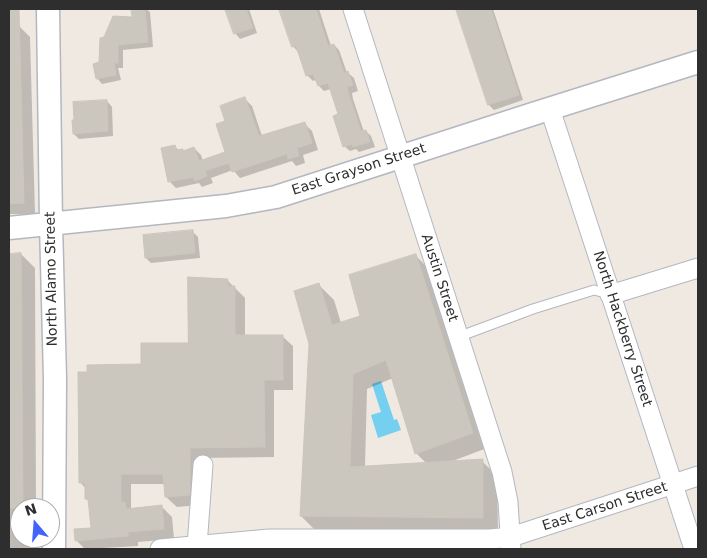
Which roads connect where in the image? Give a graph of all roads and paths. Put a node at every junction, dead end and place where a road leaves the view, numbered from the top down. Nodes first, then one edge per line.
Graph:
1 (48, 9) edge
2 (353, 9) edge
3 (698, 62) edge
4 (550, 109) junction
5 (401, 157) junction
6 (51, 224) junction
7 (9, 228) edge
8 (698, 268) edge
9 (610, 295) junction
10 (458, 337) junction
11 (203, 465) dead end
12 (698, 476) edge
13 (673, 485) junction
14 (511, 543) edge
15 (197, 548) edge
16 (54, 549) edge
17 (160, 549) edge
18 (694, 549) edge

1 - 6 street, North Alamo Street
2 - 5 street, Austin Street
3 - 4 street, East Grayson Street
4 - 5 street, East Grayson Street
4 - 9 street, North Hackberry Street
5 - 6 street, East Grayson Street
5 - 10 street, Austin Street
6 - 7 street, East Grayson Street
6 - 16 street, North Alamo Street
8 - 9 street
9 - 10 lane
9 - 13 street, North Hackberry Street
10 - 14 street, Austin Street
11 - 15 street
12 - 13 street, East Carson Street
13 - 14 street, East Carson Street
13 - 18 street, North Hackberry Street
14 - 15 street, East Carson Street
15 - 17 street, East Carson Street

